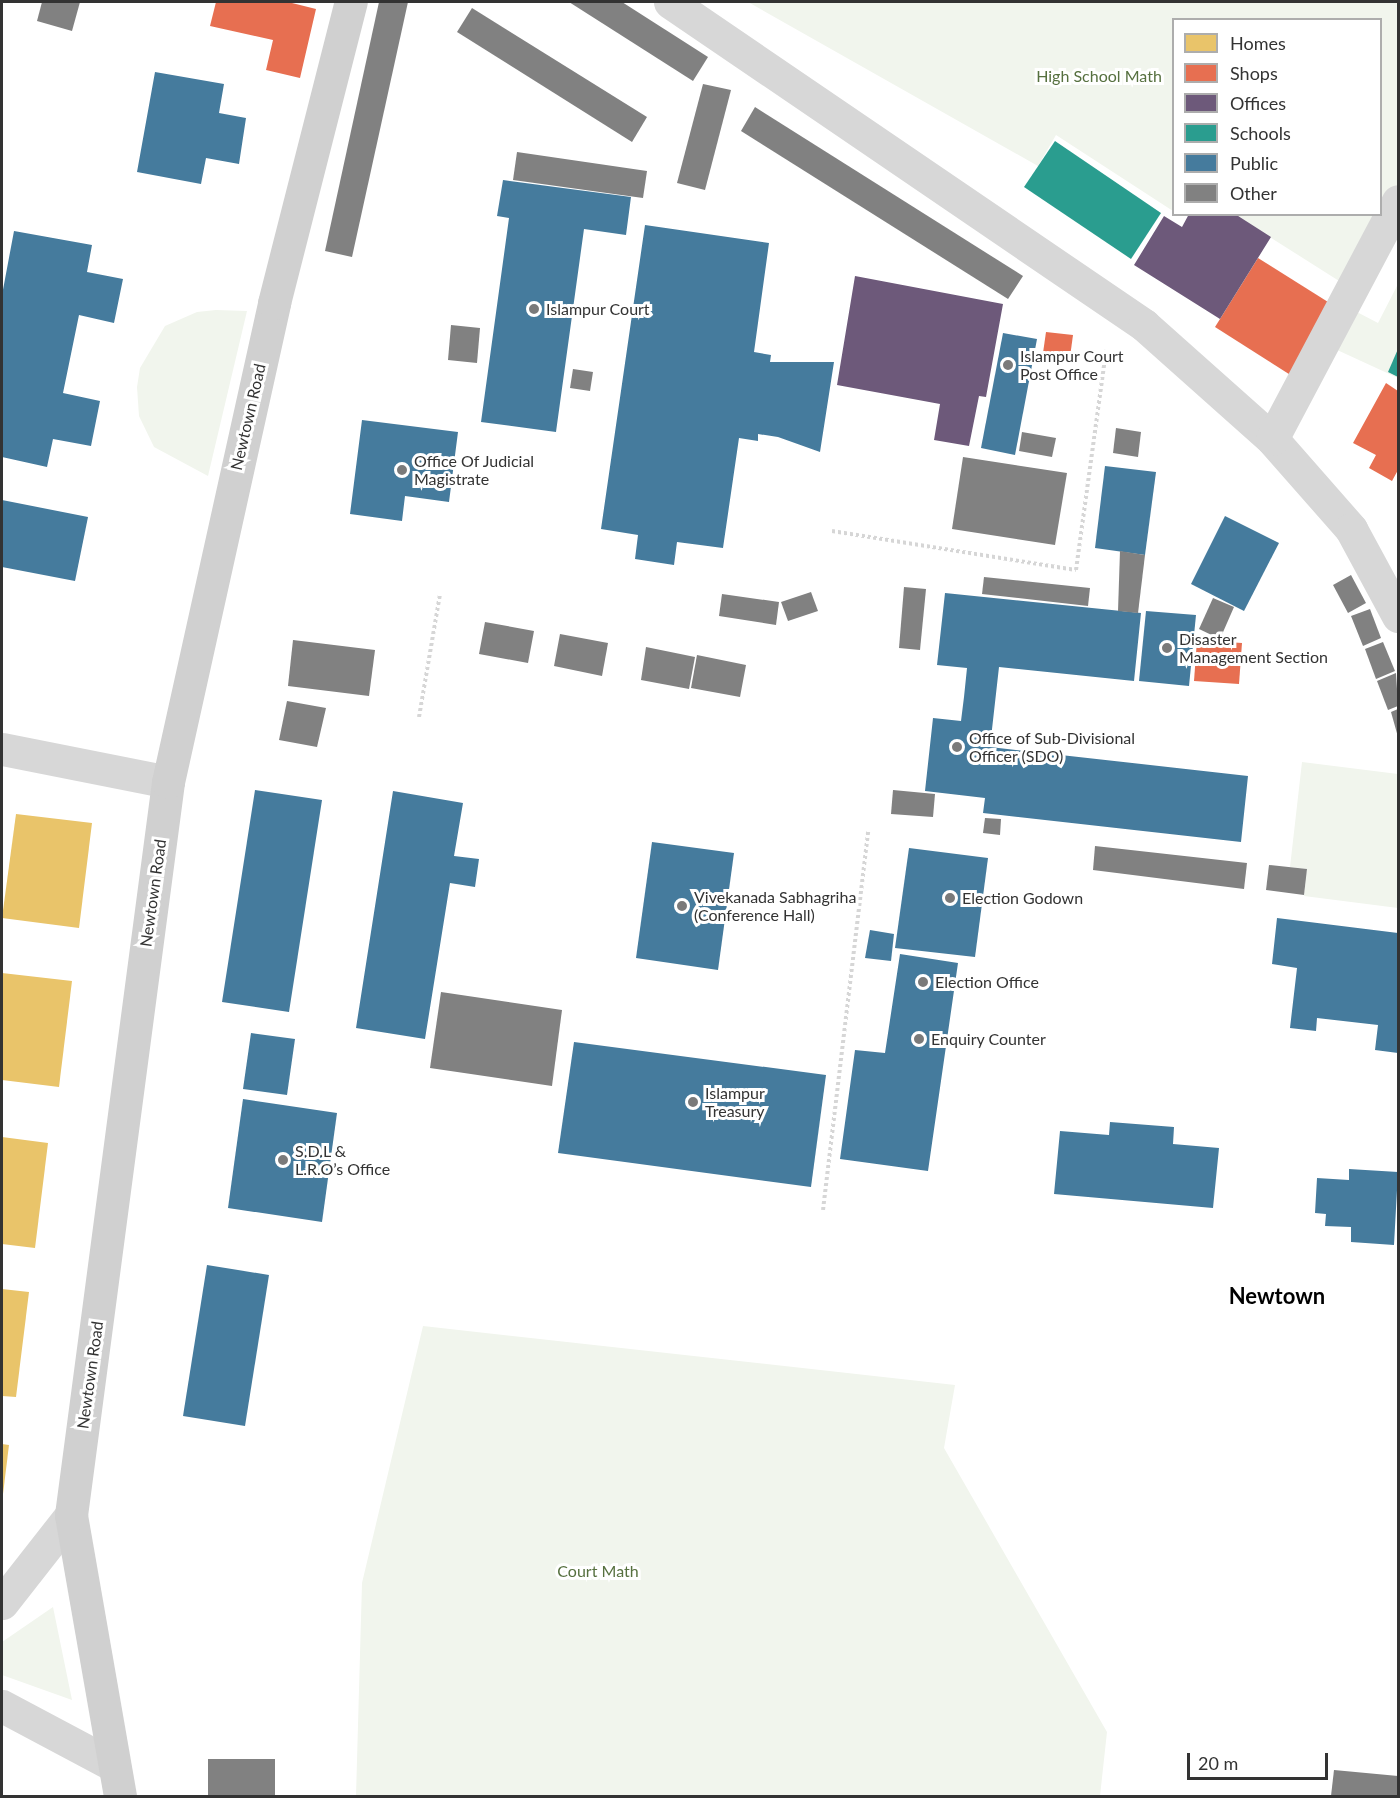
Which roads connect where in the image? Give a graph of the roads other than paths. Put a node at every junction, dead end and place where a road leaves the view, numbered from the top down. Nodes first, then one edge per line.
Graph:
1 (351, 2) edge
2 (670, 2) edge
3 (1398, 201) edge
4 (1272, 439) junction
5 (1398, 616) edge
6 (2, 749) edge
7 (168, 782) junction
8 (71, 1515) junction
9 (2, 1603) edge
10 (2, 1706) edge
11 (111, 1764) junction
12 (120, 1797) edge

1 - 7 street, Newtown Road
2 - 4 street
3 - 4 street
4 - 5 street
6 - 7 street
7 - 8 street, Newtown Road
8 - 9 street
8 - 11 street, Newtown Road
10 - 11 street
11 - 12 street, Newtown Road

